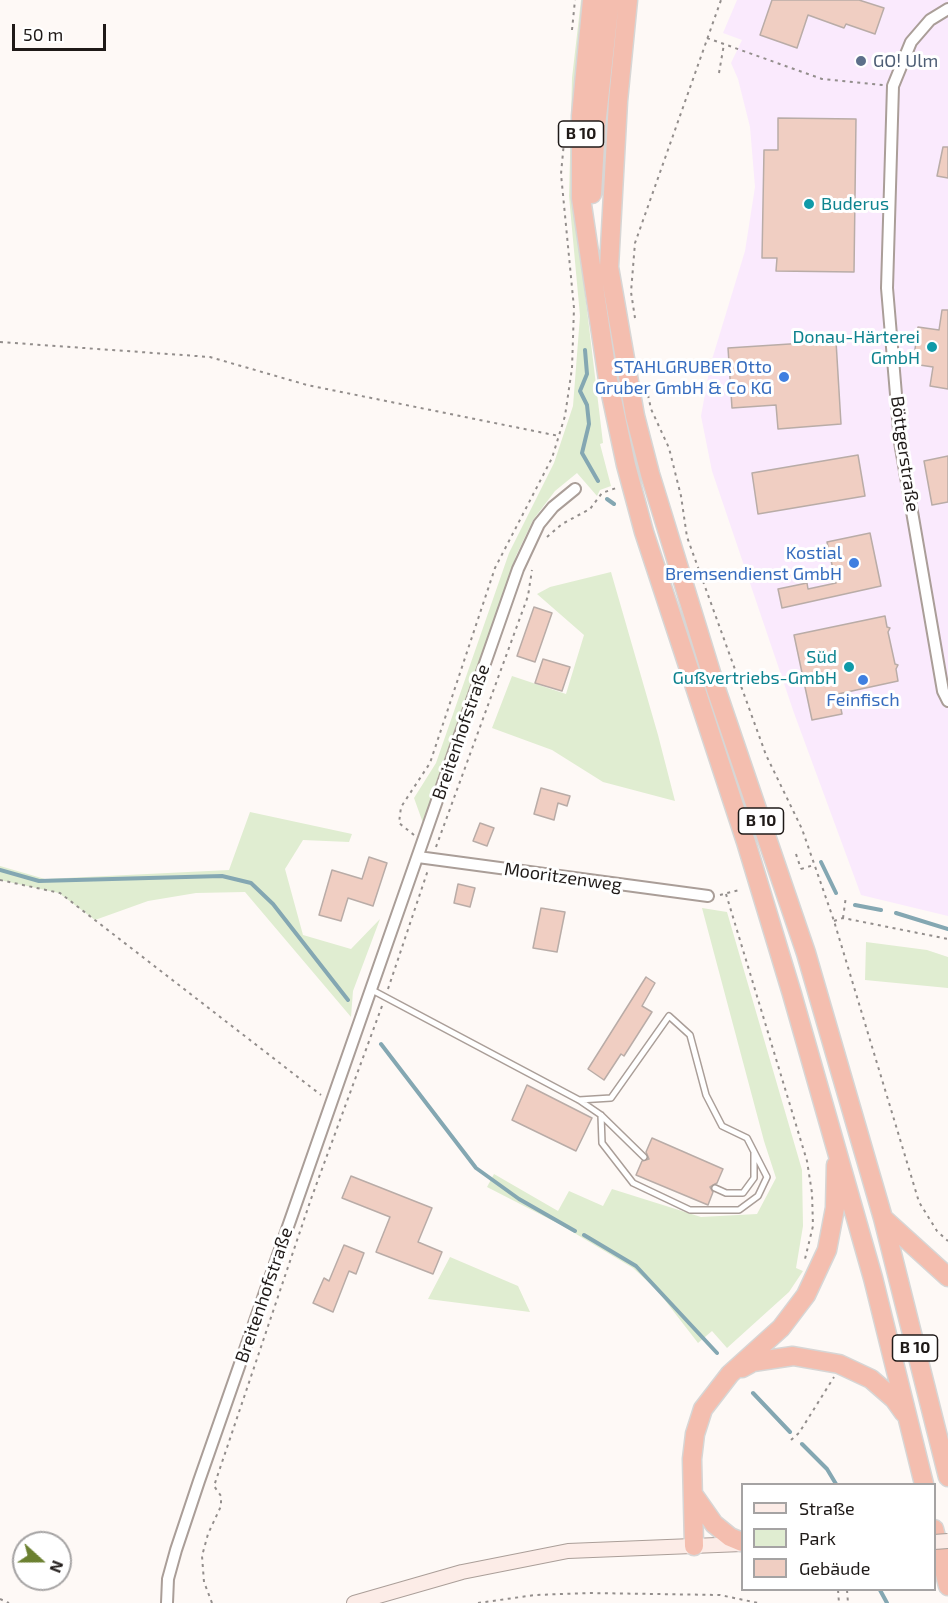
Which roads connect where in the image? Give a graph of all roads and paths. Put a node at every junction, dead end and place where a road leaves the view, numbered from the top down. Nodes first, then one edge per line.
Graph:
1 (575, 0) edge
2 (592, 0) edge
3 (610, 0) edge
4 (628, 0) edge
5 (721, 0) edge
6 (948, 9) edge
7 (572, 37) dead end
8 (707, 38) junction
9 (724, 44) junction
10 (719, 73) dead end
11 (893, 86) junction
12 (596, 126) junction
13 (565, 128) dead end
14 (609, 267) junction
15 (591, 268) junction
16 (635, 322) dead end
17 (0, 342) edge
18 (646, 386) dead end
19 (559, 436) junction
20 (616, 488) dead end
21 (575, 489) dead end
22 (679, 490) junction
23 (670, 492) dead end
24 (542, 544) dead end
25 (534, 563) dead end
26 (948, 701) edge
27 (424, 839) junction
28 (796, 854) dead end
29 (418, 857) junction
30 (432, 858) junction
31 (814, 865) junction
32 (0, 880) edge
33 (739, 890) dead end
34 (726, 894) junction
35 (708, 896) joint
36 (846, 896) dead end
37 (843, 918) junction
38 (834, 921) junction
39 (948, 939) edge
40 (372, 990) junction
41 (385, 997) junction
42 (332, 1099) junction
43 (579, 1100) junction
44 (601, 1115) junction
45 (837, 1148) junction
46 (754, 1149) junction
47 (644, 1157) dead end
48 (715, 1188) dead end
49 (883, 1218) junction
50 (948, 1241) edge
51 (802, 1268) dead end
52 (948, 1277) edge
53 (730, 1374) junction
54 (831, 1386) dead end
55 (909, 1420) junction
56 (791, 1440) dead end
57 (948, 1477) edge
58 (924, 1483) edge
59 (693, 1494) junction
60 (936, 1537) edge
61 (741, 1542) edge
62 (741, 1543) edge
63 (694, 1546) junction
64 (948, 1586) edge
65 (0, 1599) edge
66 (9, 1603) edge
67 (167, 1603) edge
68 (212, 1603) edge
69 (354, 1603) edge
70 (478, 1603) edge
71 (758, 1603) edge

1 - 7 path
2 - 15 highway, B 10
3 - 12 highway, B 10
4 - 14 highway
5 - 8 path
6 - 11 street, Böttgerstraße
8 - 9 path
8 - 16 path
9 - 10 path
9 - 11 path
11 - 26 street, Böttgerstraße
12 - 14 highway, B 10
12 - 15 highway, B 10
13 - 19 path
14 - 49 highway, B 10
15 - 45 highway, B 10
17 - 19 path
18 - 22 path
19 - 27 path
20 - 24 path
21 - 27 street, Breitenhofstraße
22 - 23 path
22 - 31 path
25 - 30 path
27 - 29 street, Breitenhofstraße
28 - 31 path
29 - 30 street, Mooritzenweg
29 - 40 street, Breitenhofstraße
30 - 35 street, Mooritzenweg
30 - 41 path
31 - 38 path
32 - 42 path
33 - 34 path
34 - 35 path
34 - 51 path
36 - 37 path
37 - 38 path
37 - 39 path
38 - 50 path
40 - 41 lane
40 - 42 street, Breitenhofstraße
41 - 43 lane
41 - 68 path
42 - 67 street, Breitenhofstraße
43 - 44 lane
43 - 46 lane
44 - 46 lane
44 - 47 lane
45 - 53 highway
45 - 55 highway, B 10
46 - 48 lane
49 - 52 highway
49 - 57 highway, B 10
53 - 55 highway
53 - 59 highway
54 - 56 path
55 - 58 highway, B 10
59 - 61 highway
59 - 63 highway
60 - 64 highway
62 - 63 main road
63 - 69 main road
65 - 66 path
70 - 71 path

